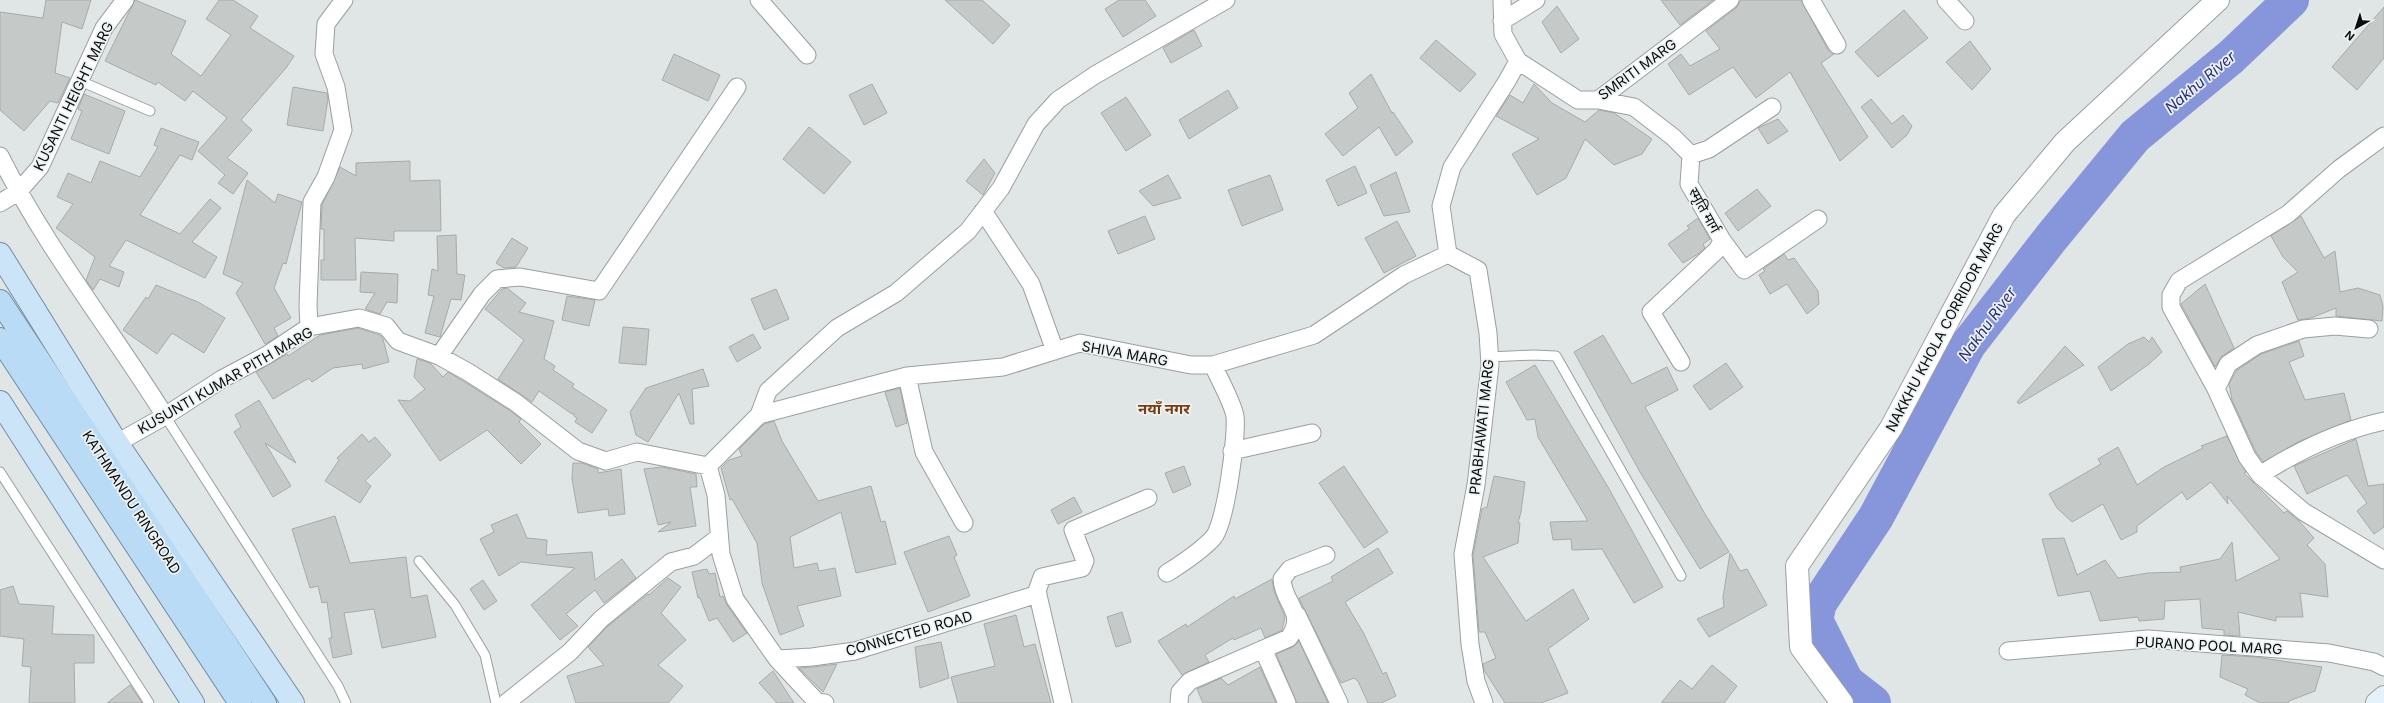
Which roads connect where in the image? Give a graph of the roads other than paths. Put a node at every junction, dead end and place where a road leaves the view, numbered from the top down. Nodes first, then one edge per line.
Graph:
1 (125, 0) edge
2 (344, 0) edge
3 (759, 0) edge
4 (1226, 0) edge
5 (1502, 0) edge
6 (1536, 0) edge
7 (1730, 0) edge
8 (1811, 0) edge
9 (1946, 0) edge
10 (2218, 0) edge
11 (1965, 20) dead end
12 (1502, 21) junction
13 (1837, 45) dead end
14 (807, 55) dead end
15 (1518, 61) junction
16 (80, 81) junction
17 (737, 87) dead end
18 (1598, 100) junction
19 (1772, 107) dead end
20 (150, 111) dead end
21 (2384, 136) edge
22 (1691, 155) junction
23 (0, 156) edge
24 (18, 192) junction
25 (0, 203) edge
26 (983, 211) junction
27 (1818, 219) dead end
28 (1722, 240) junction
29 (0, 254) edge
30 (1448, 254) junction
31 (0, 301) edge
32 (309, 327) junction
33 (2369, 329) dead end
34 (0, 339) edge
35 (1055, 351) junction
36 (439, 356) junction
37 (1489, 357) junction
38 (1681, 362) dead end
39 (1213, 365) junction
40 (907, 376) junction
41 (2216, 390) junction
42 (0, 402) edge
43 (759, 415) junction
44 (165, 416) junction
45 (2384, 421) edge
46 (1312, 433) dead end
47 (117, 443) junction
48 (1232, 451) junction
49 (708, 466) junction
50 (0, 472) edge
51 (2260, 475) junction
52 (1148, 498) dead end
53 (964, 523) dead end
54 (720, 537) junction
55 (1326, 555) dead end
56 (2384, 560) edge
57 (419, 561) dead end
58 (1167, 573) dead end
59 (1681, 576) dead end
60 (1038, 594) junction
61 (1297, 615) junction
62 (1263, 649) junction
63 (2008, 651) dead end
64 (777, 659) junction
65 (2384, 666) edge
66 (2384, 697) edge
67 (149, 703) edge
68 (193, 703) edge
69 (240, 703) edge
70 (265, 703) edge
71 (293, 703) edge
72 (346, 703) edge
73 (496, 703) edge
74 (506, 703) edge
75 (825, 703) edge
76 (1063, 703) edge
77 (1179, 703) edge
78 (1288, 703) edge
79 (1339, 703) edge
80 (1484, 703) edge
81 (1842, 703) edge
82 (2377, 703) edge

1 - 16 street, KUSANTI HEIGHT MARG
2 - 32 street
3 - 14 street
4 - 26 street
5 - 12 street
6 - 12 street
7 - 18 street, SMRITI MARG
8 - 13 street
9 - 11 street
10 - 81 street, NAKKHU KHOLA CORRIDOR MARG
12 - 15 street
15 - 18 street, SMRITI MARG
15 - 30 street
16 - 20 lane
16 - 24 street, KUSANTI HEIGHT MARG
17 - 36 street
18 - 22 street
19 - 22 street
21 - 41 street
22 - 28 street, स्मृति मार्ग
23 - 24 street
24 - 25 street, KUSANTI HEIGHT MARG
24 - 44 street
26 - 35 street
26 - 43 street
27 - 28 street
28 - 38 street, स्मृति मार्ग
29 - 47 main road
30 - 37 street, PRABHAWATI MARG
30 - 39 street, SHIVA MARG
31 - 70 highway, KATHMANDU RINGROAD
32 - 36 street, KUSUNTI KUMAR PITH MARG
32 - 44 street, KUSUNTI KUMAR PITH MARG
33 - 41 street
34 - 69 highway, KATHMANDU RINGROAD
35 - 39 street, SHIVA MARG
35 - 40 street, SHIVA MARG
36 - 49 street, KUSUNTI KUMAR PITH MARG
37 - 59 lane
37 - 80 street, PRABHAWATI MARG
39 - 48 street
40 - 43 street, SHIVA MARG
40 - 53 street
41 - 51 street
42 - 68 main road
43 - 49 street
44 - 47 street, KUSUNTI KUMAR PITH MARG
44 - 72 lane
45 - 51 street
46 - 48 street
47 - 71 main road
48 - 58 street
49 - 54 street
50 - 67 lane
51 - 56 street
52 - 60 street
54 - 64 street
54 - 74 street
55 - 61 street
57 - 73 lane
60 - 64 street, CONNECTED ROAD
60 - 76 street
61 - 62 street
61 - 79 street
62 - 77 street
62 - 78 street
63 - 65 street, PURANO POOL MARG
64 - 75 street
66 - 82 main road

